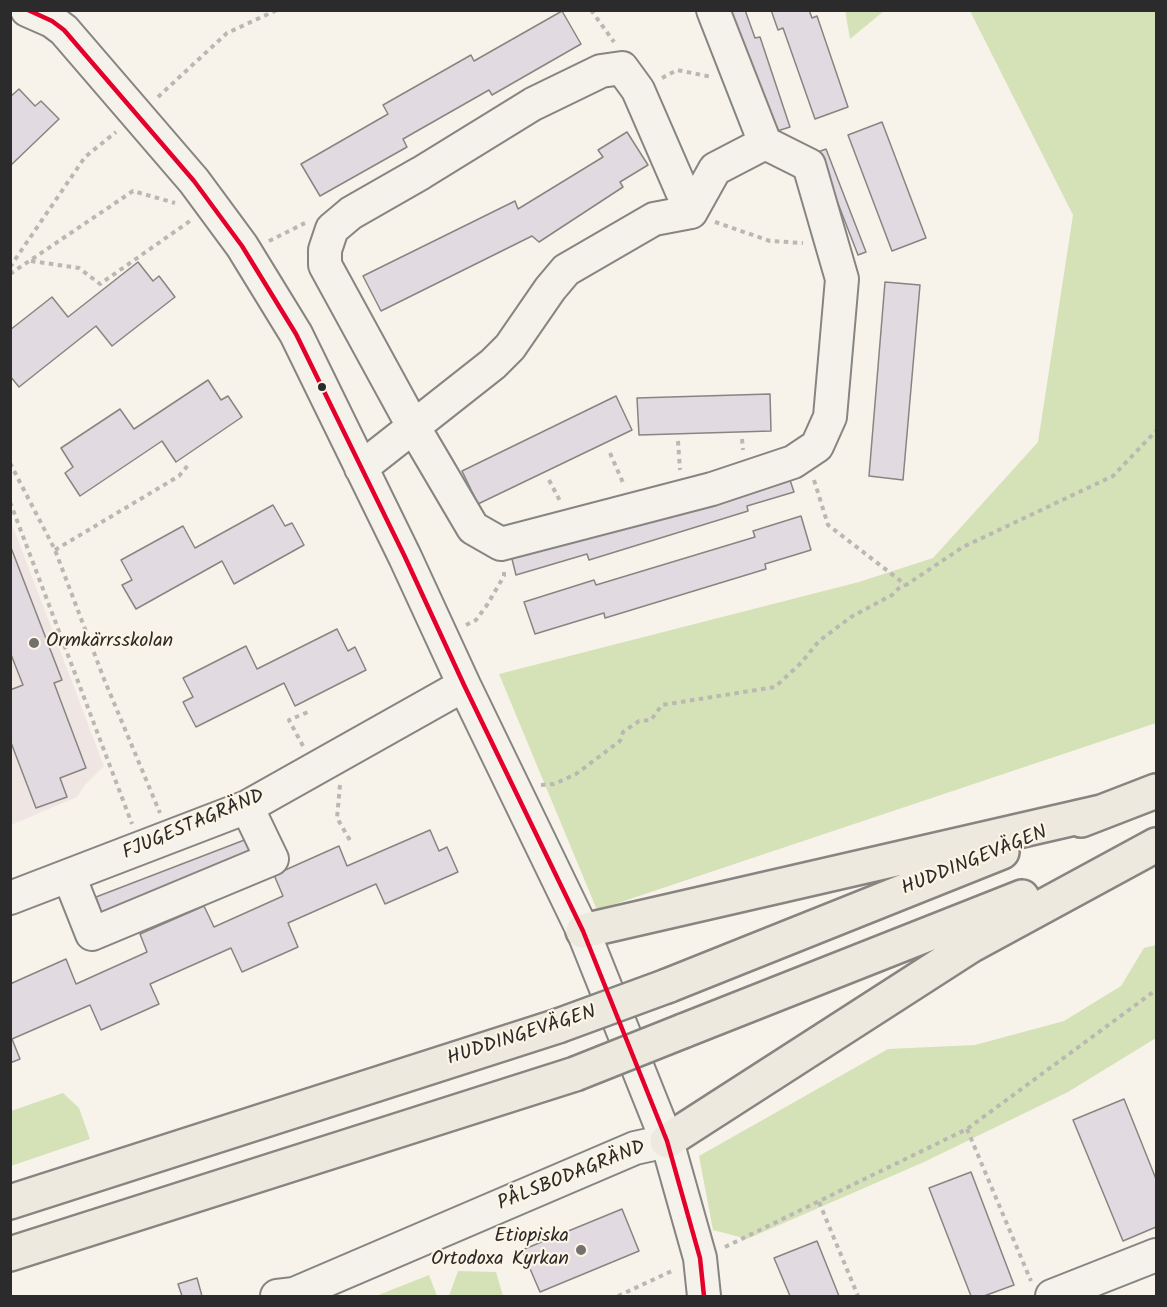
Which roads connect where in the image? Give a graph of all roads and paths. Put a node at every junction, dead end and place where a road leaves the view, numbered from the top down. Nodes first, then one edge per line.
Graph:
1 (277, 10) edge
2 (591, 10) edge
3 (713, 10) edge
4 (35, 12) edge
5 (630, 79) junction
6 (742, 84) junction
7 (155, 100) dead end
8 (116, 132) dead end
9 (765, 142) junction
10 (212, 205) junction
11 (692, 212) junction
12 (332, 229) junction
13 (830, 236) junction
14 (248, 254) junction
15 (29, 261) junction
16 (10, 267) edge
17 (10, 274) edge
18 (413, 426) junction
19 (1156, 431) edge
20 (610, 453) dead end
21 (806, 453) junction
22 (189, 464) dead end
23 (11, 465) edge
24 (361, 468) junction
25 (10, 502) edge
26 (636, 510) junction
27 (501, 544) junction
28 (55, 550) junction
29 (906, 585) junction
30 (458, 629) dead end
31 (464, 685) junction
32 (308, 712) dead end
33 (325, 764) junction
34 (1156, 791) edge
35 (516, 793) junction
36 (247, 807) junction
37 (1101, 812) junction
38 (135, 831) dead end
39 (170, 838) junction
40 (351, 842) dead end
41 (1156, 844) edge
42 (69, 876) junction
43 (10, 898) edge
44 (583, 931) junction
45 (1156, 990) edge
46 (967, 1130) junction
47 (667, 1141) junction
48 (10, 1202) edge
49 (819, 1202) junction
50 (10, 1254) edge
51 (1156, 1255) edge
52 (700, 1258) junction
53 (1044, 1294) edge
54 (277, 1296) edge
55 (618, 1296) edge
56 (704, 1296) edge
57 (858, 1296) edge

1 - 7 path
2 - 5 path
3 - 6 street
4 - 10 street
5 - 6 path
5 - 11 street
5 - 12 street
6 - 9 street
8 - 16 path
9 - 11 street
9 - 13 street
10 - 14 street
10 - 15 path
10 - 15 path
11 - 13 path
11 - 18 street
12 - 14 path
12 - 18 street
13 - 21 street
14 - 24 street
15 - 17 path
18 - 24 street
18 - 27 street
19 - 29 path
20 - 26 path
21 - 26 street
21 - 29 path
22 - 28 path
23 - 28 path
24 - 31 street
25 - 38 path
26 - 27 street
27 - 30 path
28 - 39 path
29 - 35 path
31 - 33 street, FJUGESTAGRÄND
31 - 35 street
32 - 33 path
33 - 36 street, FJUGESTAGRÄND
33 - 40 path
34 - 37 main road, HUDDINGEVÄGEN
35 - 44 street
36 - 39 street, FJUGESTAGRÄND
36 - 42 street
37 - 44 main road
37 - 48 main road, HUDDINGEVÄGEN, bridge
39 - 42 street, FJUGESTAGRÄND
41 - 47 main road
41 - 50 main road, bridge
42 - 43 street, FJUGESTAGRÄND
44 - 47 street
45 - 46 path
46 - 49 path
46 - 53 path
47 - 52 street
47 - 54 street, PÅLSBODAGRÄND
49 - 52 path
49 - 57 path
51 - 53 street
52 - 55 path
52 - 56 street

